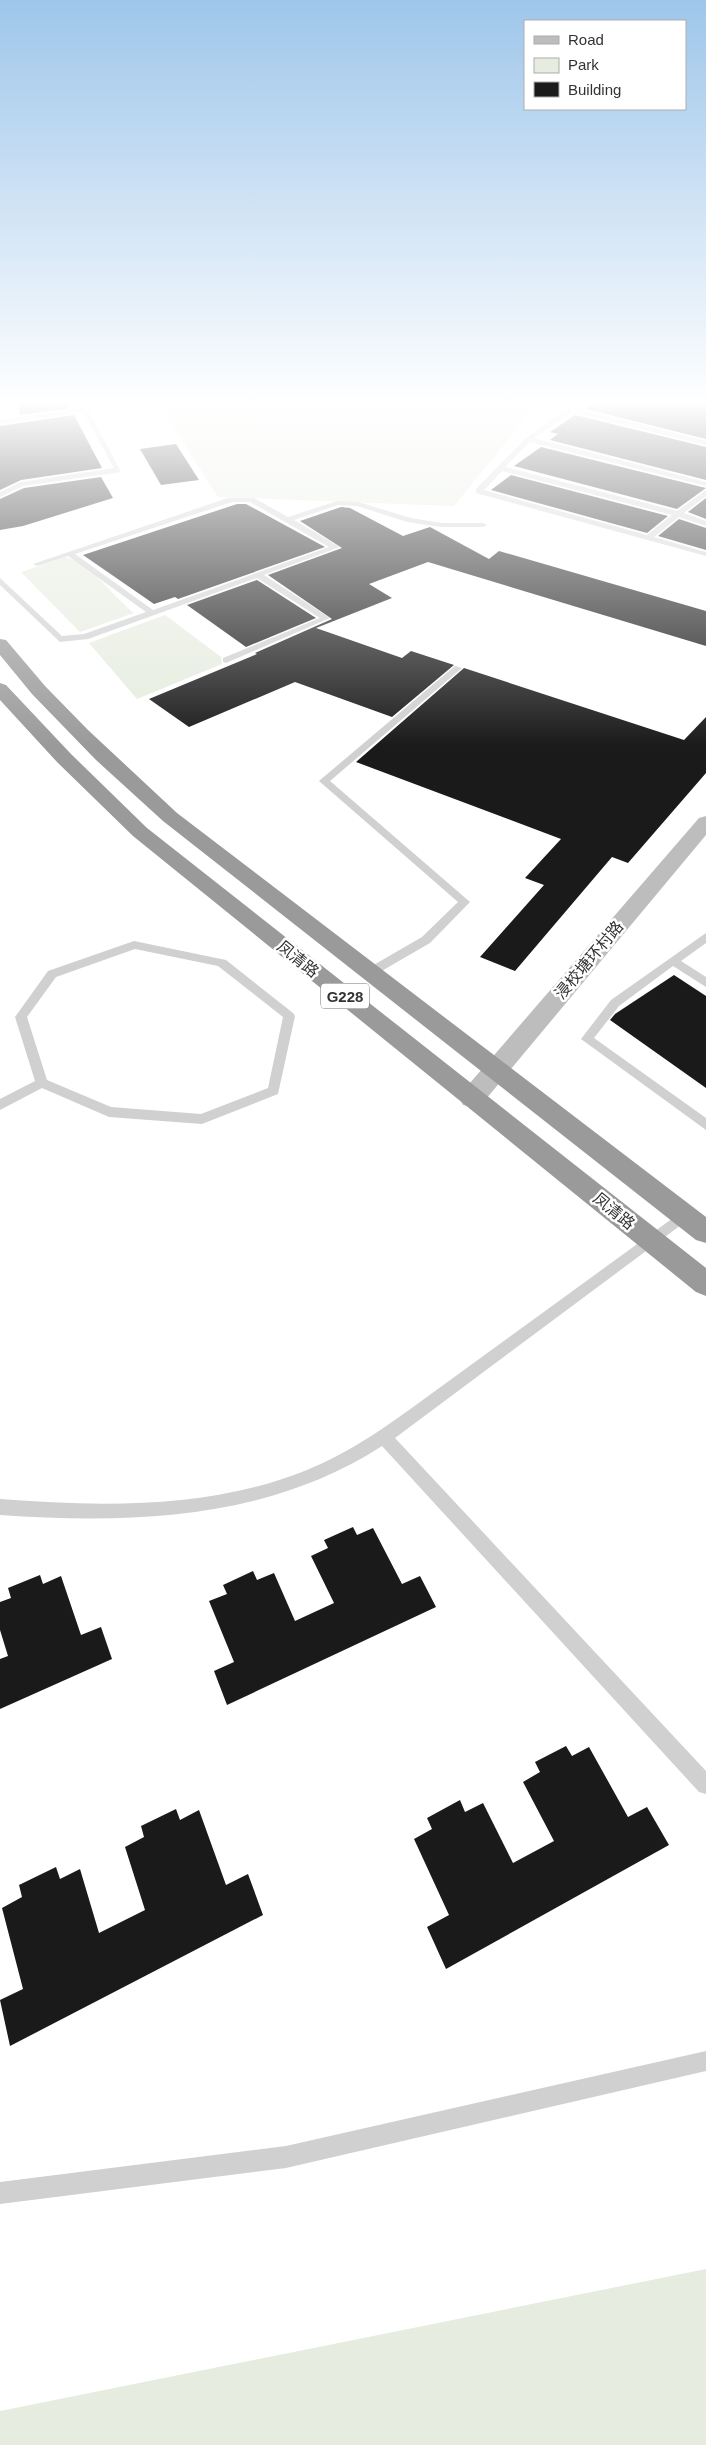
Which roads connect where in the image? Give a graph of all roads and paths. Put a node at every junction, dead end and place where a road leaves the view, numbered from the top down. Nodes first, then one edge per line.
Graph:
1 (179, 517) edge
2 (282, 517) edge
3 (296, 517) edge
4 (401, 517) edge
5 (573, 517) edge
6 (674, 517) edge
7 (687, 517) edge
8 (287, 520) junction
9 (706, 524) edge
10 (483, 525) dead end
11 (648, 538) junction
12 (69, 553) junction
13 (706, 554) edge
14 (36, 564) dead end
15 (258, 575) junction
16 (0, 580) edge
17 (152, 613) junction
18 (0, 644) edge
19 (226, 660) dead end
20 (458, 668) dead end
21 (0, 689) edge
22 (706, 822) edge
23 (706, 937) edge
24 (673, 961) junction
25 (369, 973) junction
26 (706, 983) edge
27 (496, 1070) junction
28 (42, 1083) junction
29 (472, 1098) junction
30 (0, 1105) edge
31 (706, 1125) edge
32 (684, 1215) junction
33 (706, 1232) edge
34 (650, 1240) junction
35 (706, 1284) edge
36 (384, 1437) junction
37 (0, 1507) edge
38 (706, 1785) edge
39 (706, 2061) edge
40 (0, 2194) edge

1 - 12 lane
2 - 8 lane
3 - 8 lane
4 - 10 lane
5 - 11 lane
6 - 11 lane
7 - 9 lane
8 - 15 lane
11 - 13 lane
12 - 14 lane
12 - 17 lane
15 - 17 lane
15 - 19 lane
16 - 17 lane
18 - 25 highway, 凤清路 / G228
20 - 25 lane
21 - 29 highway, 凤清路 / G228
22 - 27 street, 浸校塘环村路
23 - 24 lane
24 - 26 lane
24 - 31 lane
25 - 27 highway, 凤清路 / G228
27 - 29 street, 浸校塘环村路
27 - 32 highway, 凤清路 / G228
28 - 28 lane
28 - 30 lane
29 - 34 highway, 凤清路 / G228
32 - 33 highway, 凤清路 / G228
32 - 34 lane
34 - 35 highway, 凤清路 / G228
34 - 36 lane
36 - 37 lane
36 - 38 lane
39 - 40 lane

